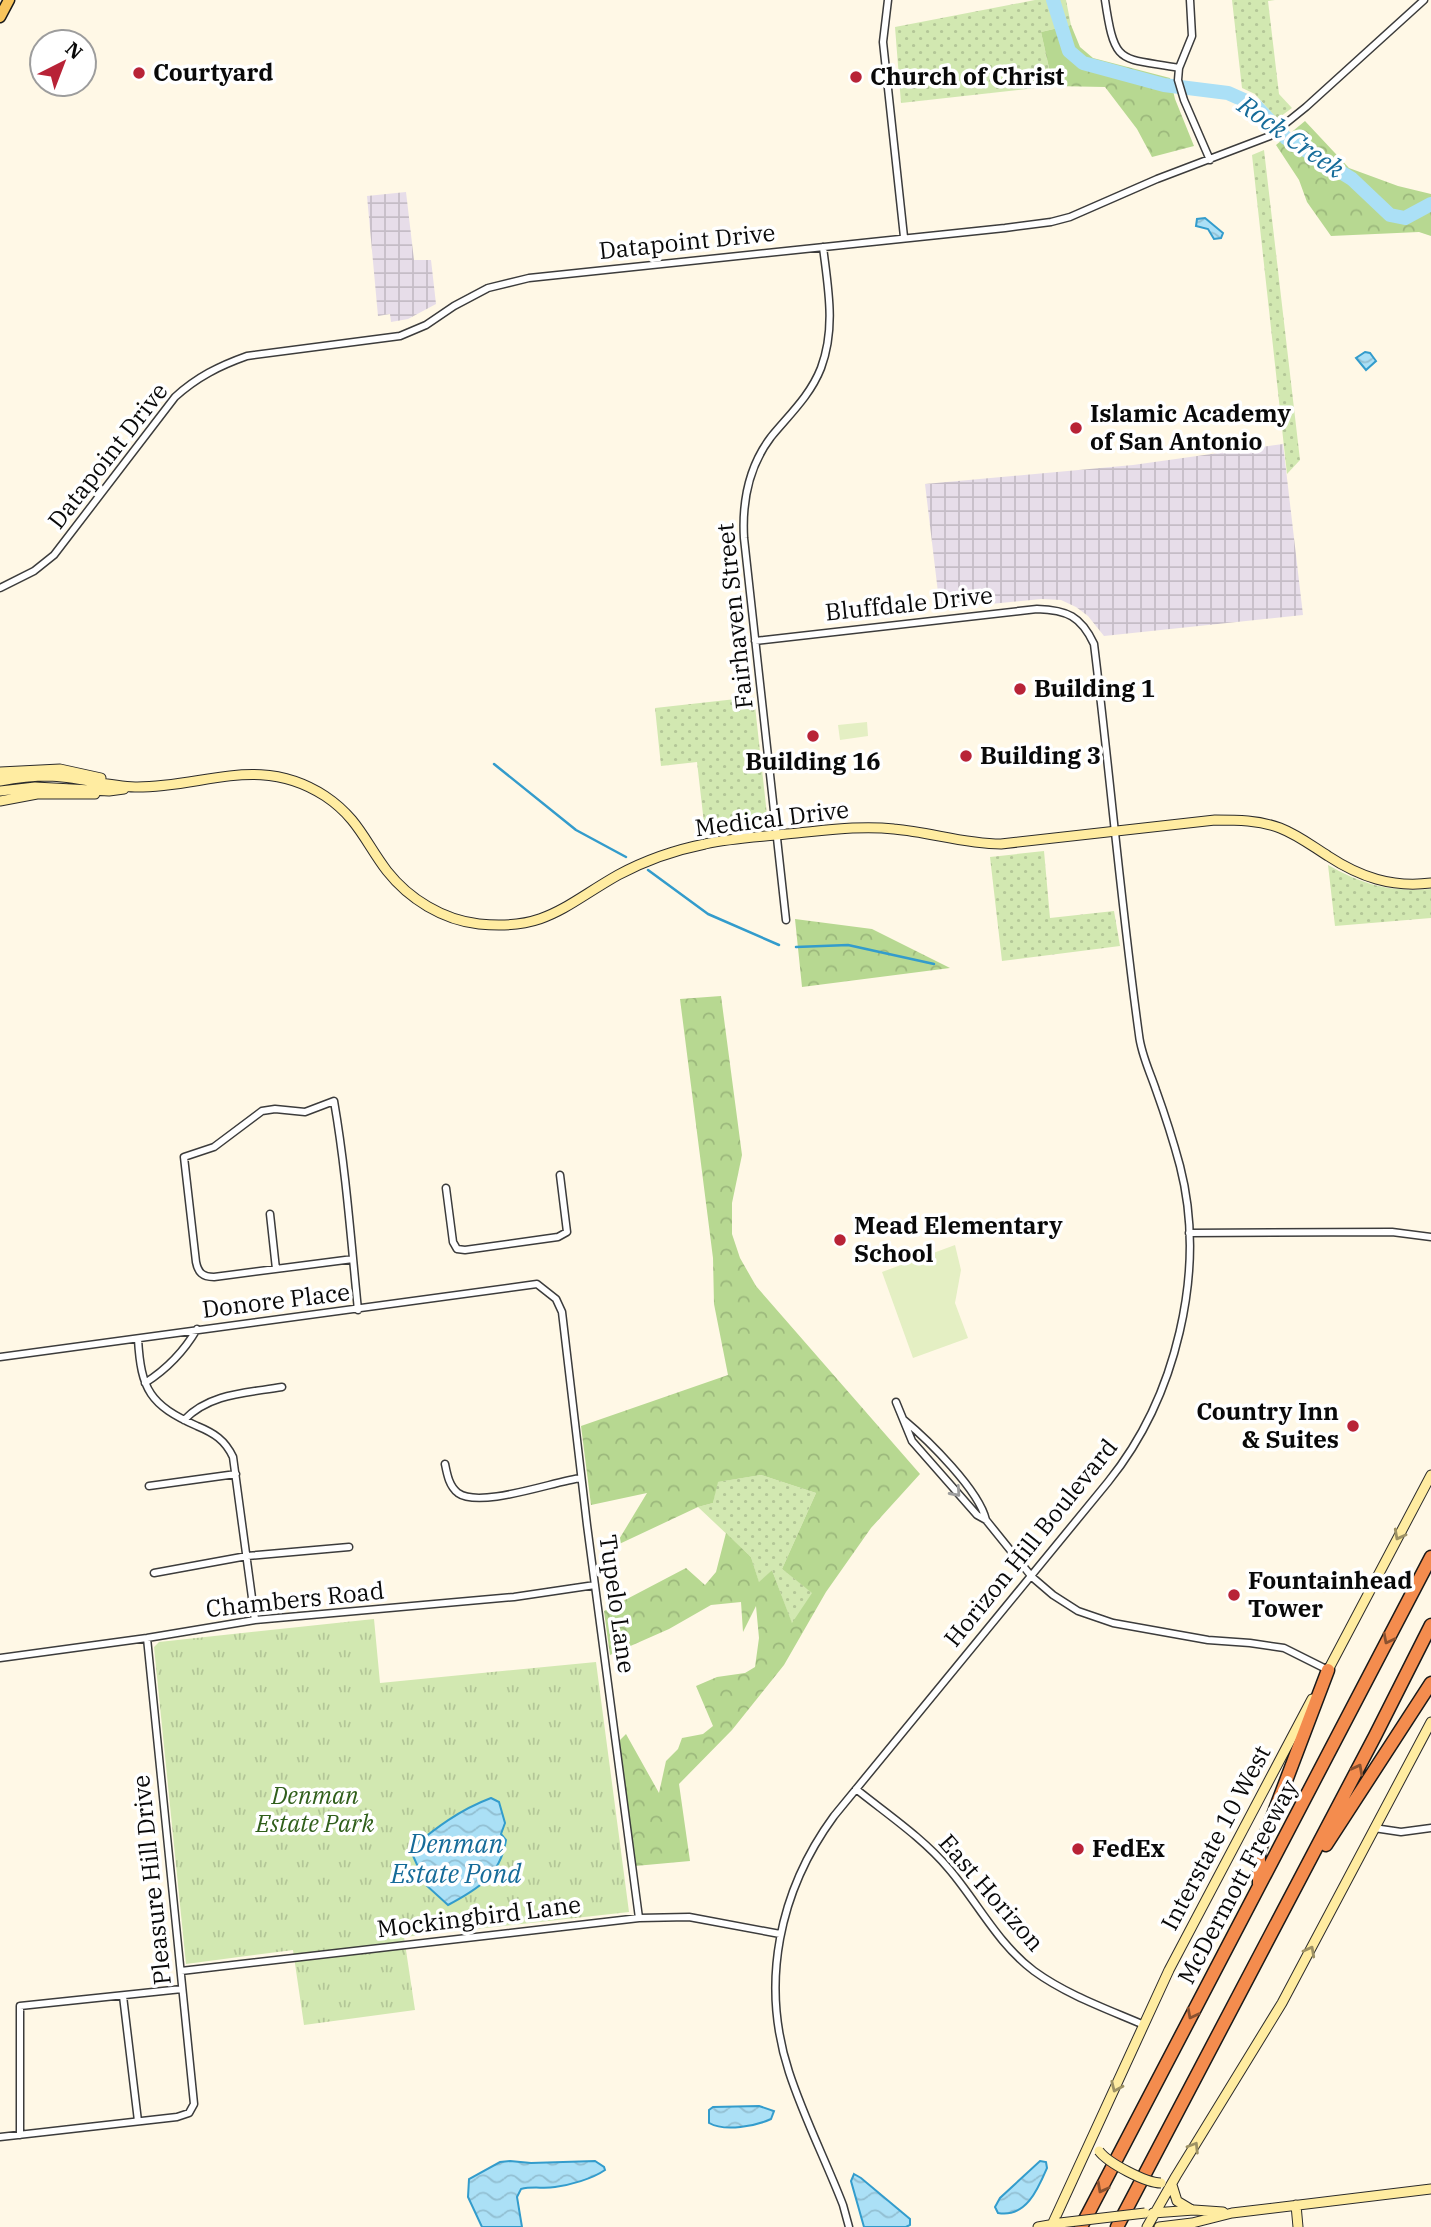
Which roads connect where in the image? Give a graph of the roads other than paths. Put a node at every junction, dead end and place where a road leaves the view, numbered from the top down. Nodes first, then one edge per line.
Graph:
1 (9, 0) edge
2 (888, 0) edge
3 (1105, 0) edge
4 (1190, 0) edge
5 (1424, 0) edge
6 (0, 16) edge
7 (1179, 68) junction
8 (1210, 160) junction
9 (904, 237) junction
10 (823, 247) junction
11 (0, 588) edge
12 (1067, 613) joint
13 (755, 641) junction
14 (0, 772) edge
15 (0, 781) edge
16 (133, 787) junction
17 (0, 791) edge
18 (109, 792) junction
19 (0, 801) edge
20 (1115, 831) junction
21 (778, 835) junction
22 (1431, 883) edge
23 (786, 920) dead end
24 (560, 1175) dead end
25 (446, 1188) dead end
26 (270, 1214) dead end
27 (1189, 1233) junction
28 (1431, 1237) edge
29 (353, 1259) junction
30 (276, 1269) junction
31 (553, 1297) joint
32 (358, 1310) junction
33 (197, 1329) junction
34 (138, 1339) junction
35 (0, 1357) edge
36 (145, 1383) junction
37 (282, 1387) dead end
38 (896, 1402) dead end
39 (184, 1420) junction
40 (903, 1420) junction
41 (937, 1452) junction
42 (929, 1460) junction
43 (445, 1464) dead end
44 (236, 1474) junction
45 (1431, 1475) edge
46 (581, 1478) junction
47 (149, 1486) dead end
48 (986, 1520) junction
49 (349, 1547) dead end
50 (247, 1556) junction
51 (1431, 1556) edge
52 (154, 1573) dead end
53 (1032, 1577) junction
54 (595, 1585) junction
55 (255, 1620) junction
56 (1431, 1625) edge
57 (146, 1639) junction
58 (0, 1658) edge
59 (1328, 1670) junction
60 (1431, 1684) edge
61 (1431, 1722) edge
62 (856, 1789) junction
63 (1374, 1828) junction
64 (1431, 1828) edge
65 (1259, 1885) junction
66 (1281, 1916) junction
67 (639, 1918) junction
68 (780, 1934) junction
69 (181, 1971) junction
70 (182, 1989) junction
71 (123, 1996) junction
72 (1144, 2025) junction
73 (138, 2121) junction
74 (1096, 2134) junction
75 (20, 2135) junction
76 (0, 2137) edge
77 (1170, 2181) junction
78 (1431, 2189) edge
79 (1296, 2205) junction
80 (1194, 2210) junction
81 (1150, 2213) junction
82 (1232, 2213) junction
83 (1054, 2225) edge
84 (849, 2227) edge
85 (1038, 2227) edge
86 (1081, 2227) edge
87 (1116, 2227) edge
88 (1147, 2227) edge
89 (1159, 2227) edge
90 (1298, 2227) edge

1 - 6 main road
2 - 9 street
3 - 7 street
4 - 7 street
5 - 8 street, Datapoint Drive
7 - 8 street
8 - 9 street, Datapoint Drive
9 - 10 street, Datapoint Drive
10 - 11 street, Datapoint Drive
10 - 13 street, Fairhaven Street
12 - 13 street, Bluffdale Drive
12 - 20 street, Horizon Hill Boulevard
13 - 21 street, Fairhaven Street
14 - 16 main road
15 - 16 main road, Medical Drive
16 - 18 main road, Medical Drive
16 - 21 main road, Medical Drive
17 - 18 main road, Medical Drive
18 - 19 main road
20 - 21 main road, Medical Drive
20 - 22 main road, Medical Drive
20 - 27 street, Horizon Hill Boulevard
21 - 23 street, Fairhaven Street
24 - 25 street
26 - 30 street
27 - 28 street
27 - 53 street, Horizon Hill Boulevard
29 - 30 street
29 - 30 street
29 - 32 street
31 - 32 street, Donore Place
31 - 46 street, Tupelo Lane
32 - 33 street, Donore Place
33 - 34 street, Donore Place
33 - 36 street
34 - 35 street, Donore Place
34 - 36 street
36 - 39 street
37 - 39 street
38 - 40 street
39 - 44 street
40 - 41 street
40 - 42 street
41 - 42 street
41 - 48 street
42 -> 48 street
43 - 46 street
44 - 47 street
44 - 50 street
45 -> 59 main road, Interstate 10 West
46 - 54 street, Tupelo Lane
48 - 53 street
49 - 50 street
50 - 52 street
50 - 55 street
51 -> 65 highway, McDermott Freeway
53 - 59 street
53 - 62 street, Horizon Hill Boulevard
54 - 55 street, Chambers Road
54 - 67 street, Tupelo Lane
55 - 57 street, Chambers Road
66 -> 56 highway
57 - 58 street, Chambers Road
57 - 69 street, Pleasure Hill Drive
59 - 65 highway
59 - 72 main road, Interstate 10 West
60 - 66 highway
61 - 63 main road
62 - 68 street, Horizon Hill Boulevard
62 - 72 street, East Horizon
63 - 64 street
77 -> 63 main road
65 -> 86 highway, McDermott Freeway
66 - 87 highway
67 - 68 street, Mockingbird Lane
67 - 69 street, Mockingbird Lane
68 - 84 street, Horizon Hill Boulevard
69 - 70 street, Pleasure Hill Drive
70 - 71 street
70 - 73 street, Pleasure Hill Drive
71 - 73 street
71 - 75 street
72 -> 74 main road, Interstate 10 West
73 - 75 street
74 - 77 main road, bridge
74 - 83 main road, Interstate 10 West
75 - 76 street
77 - 80 main road
77 - 81 main road
78 - 79 main road
79 - 82 main road
79 - 90 main road
80 - 81 main road
80 - 82 main road
81 - 83 main road, bridge
81 - 88 main road
82 - 89 main road
83 - 85 main road

